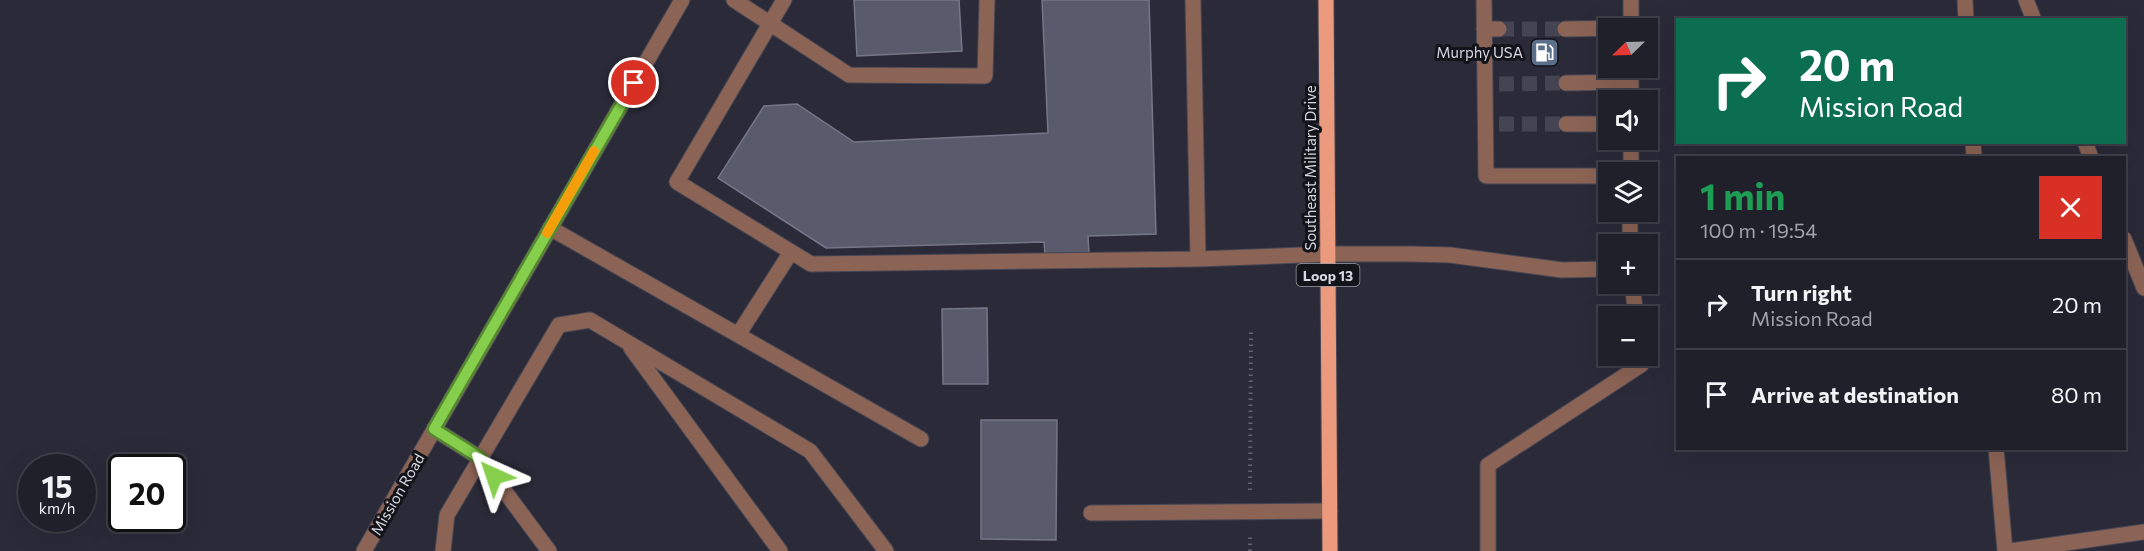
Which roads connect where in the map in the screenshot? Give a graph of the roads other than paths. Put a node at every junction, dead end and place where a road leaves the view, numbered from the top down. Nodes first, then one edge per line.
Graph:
1 (681, 0) edge
2 (734, 0) edge
3 (784, 0) edge
4 (987, 0) edge
5 (1193, 0) edge
6 (1326, 0) edge
7 (1484, 0) edge
8 (1630, 0) edge
9 (1965, 0) edge
10 (2026, 0) edge
11 (1631, 18) edge
12 (1966, 18) edge
13 (2033, 18) edge
14 (770, 24) junction
15 (1598, 28) edge
16 (1565, 29) tunnel mouth
17 (1607, 78) edge
18 (1566, 83) tunnel mouth
19 (1566, 124) tunnel mouth
20 (1598, 124) edge
21 (1598, 176) edge
22 (550, 228) junction
23 (2126, 244) edge
24 (791, 252) junction
25 (1328, 254) junction
26 (1198, 259) junction
27 (1598, 269) edge
28 (2144, 288) edge
29 (738, 335) junction
30 (627, 342) junction
31 (1639, 366) edge
32 (434, 429) junction
33 (921, 439) dead end
34 (1996, 450) edge
35 (480, 458) junction
36 (1330, 511) junction
37 (1091, 513) dead end
38 (2144, 532) edge
39 (364, 551) edge
40 (443, 551) edge
41 (549, 551) edge
42 (780, 551) edge
43 (886, 551) edge
44 (1330, 551) edge
45 (1488, 551) edge
46 (2005, 551) edge
47 (2010, 551) edge

1 - 22 street, Mission Road
2 - 14 street
3 - 14 street
4 - 14 street
5 - 26 street
6 - 25 main road, Southeast Military Drive / Loop 13
7 - 21 street
8 - 11 street
9 - 12 street
10 - 13 street
14 - 24 street
15 - 16 street
17 - 18 street
19 - 20 street
22 - 29 street
22 - 32 street, Mission Road
23 - 28 street
24 - 26 street
24 - 29 street
25 - 26 street
25 - 27 street
25 - 36 main road, Southeast Military Drive / Loop 13
29 - 33 street
30 - 35 street
30 - 42 street
30 - 43 street
31 - 45 street
32 - 35 street
32 - 39 street, Mission Road
34 - 46 street
35 - 40 street
35 - 41 street
36 - 37 street
36 - 44 main road, Southeast Military Drive / Loop 13
38 - 47 street

